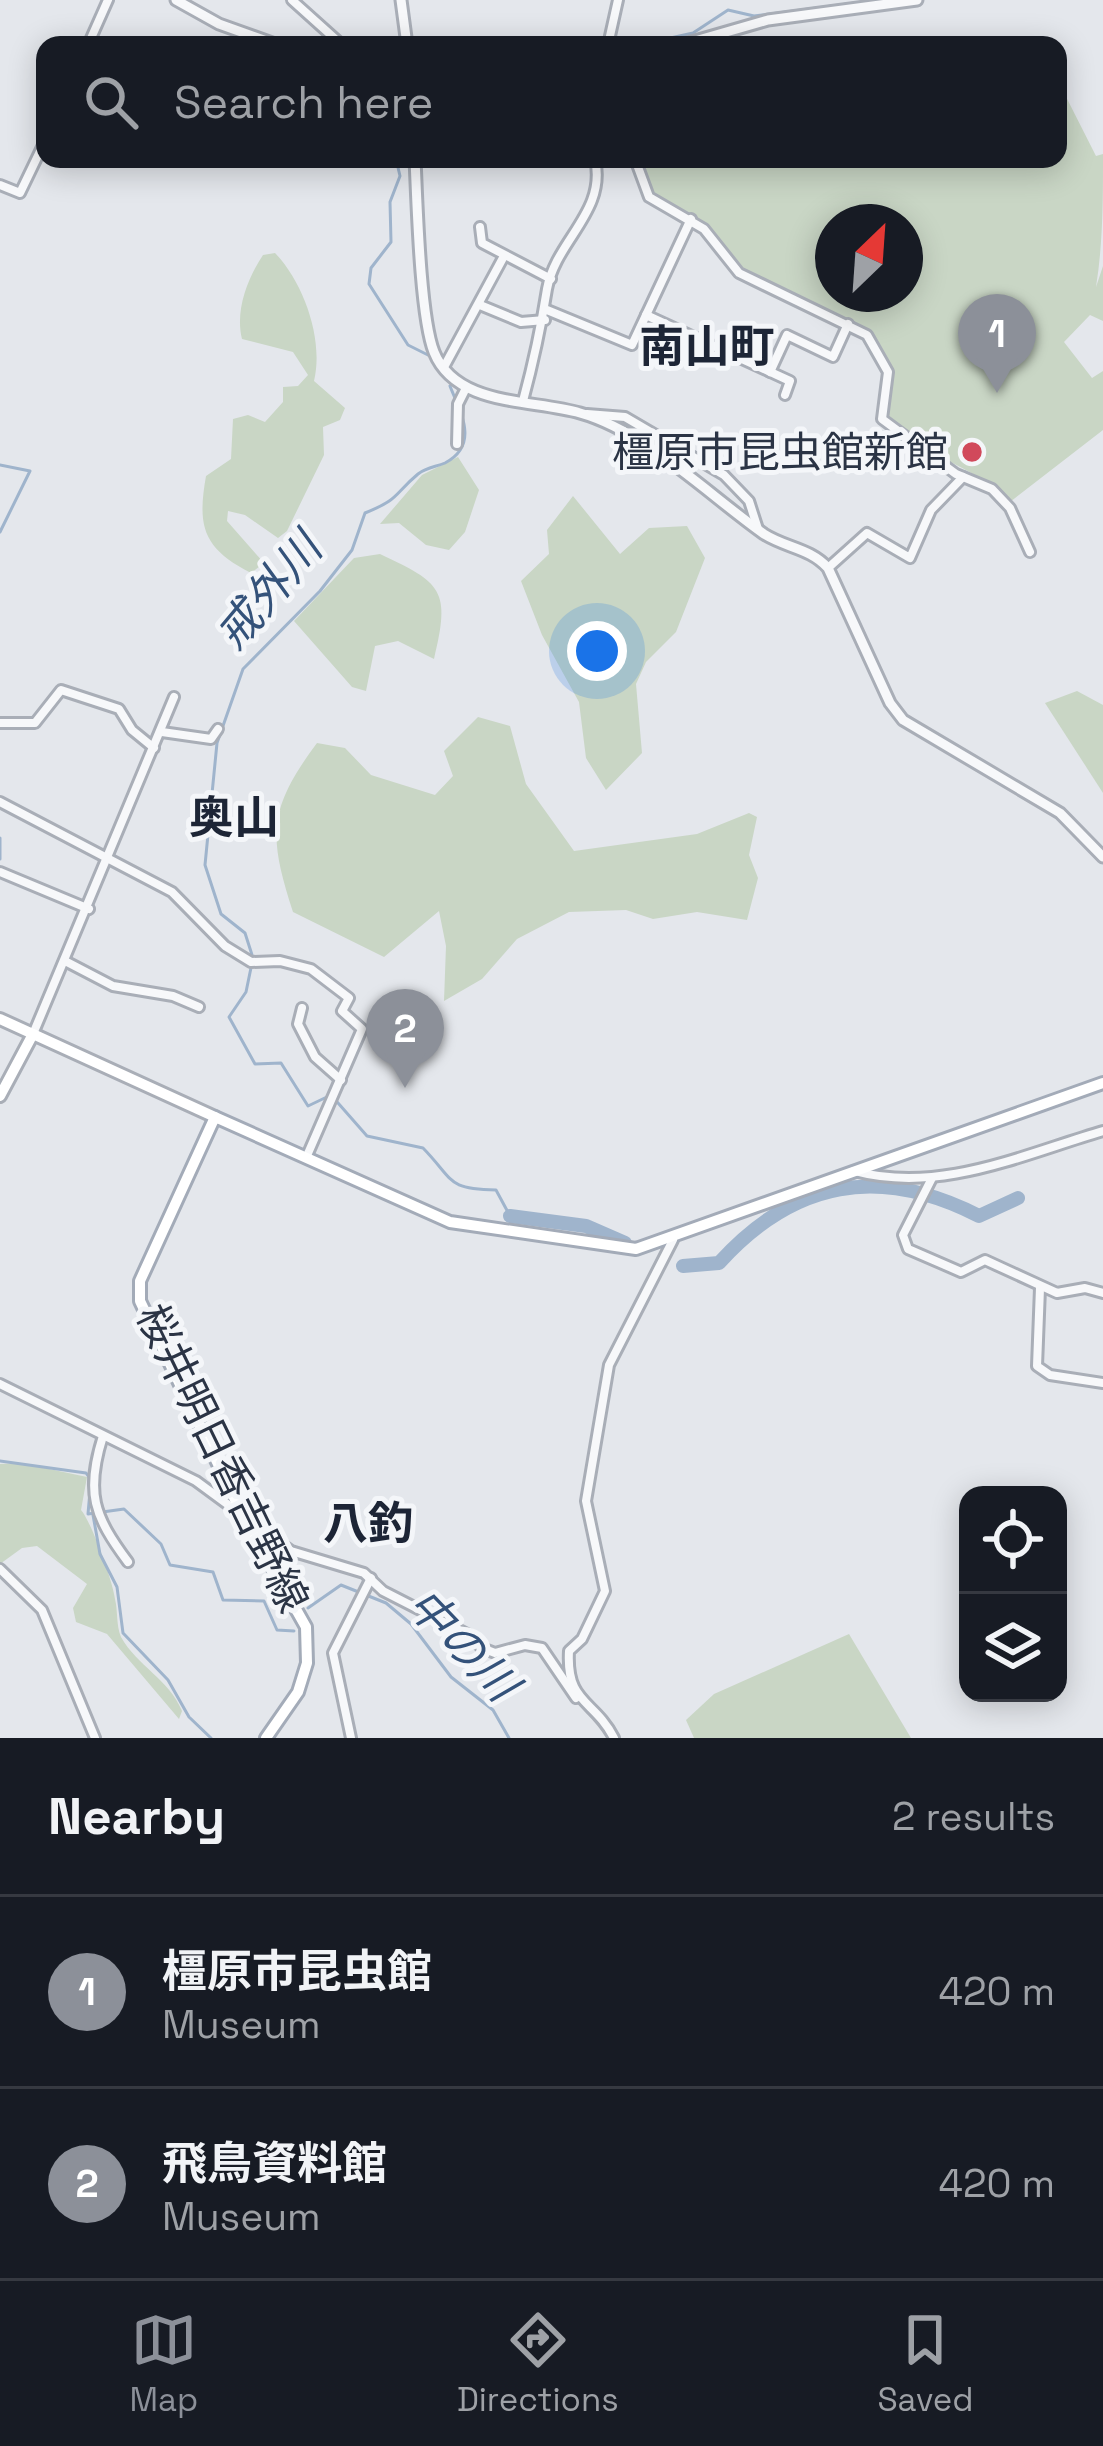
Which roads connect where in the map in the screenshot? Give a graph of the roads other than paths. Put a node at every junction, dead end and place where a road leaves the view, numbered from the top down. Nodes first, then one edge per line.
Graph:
1 (108, 0) edge
2 (176, 0) edge
3 (292, 0) edge
4 (401, 0) edge
5 (618, 0) edge
6 (917, 0) edge
7 (92, 36) edge
8 (253, 36) edge
9 (332, 36) edge
10 (406, 36) edge
11 (610, 36) edge
12 (712, 36) edge
13 (36, 160) edge
14 (416, 168) edge
15 (596, 168) edge
16 (638, 168) edge
17 (0, 185) edge
18 (691, 219) junction
19 (480, 227) dead end
20 (504, 256) junction
21 (551, 279) junction
22 (480, 305) junction
23 (546, 315) junction
24 (646, 315) junction
25 (848, 324) junction
26 (444, 367) junction
27 (770, 372) junction
28 (785, 395) dead end
29 (462, 397) junction
30 (523, 401) junction
31 (586, 414) junction
32 (458, 444) dead end
33 (963, 477) junction
34 (759, 530) junction
35 (1030, 552) dead end
36 (828, 568) junction
37 (174, 698) dead end
38 (0, 723) edge
39 (218, 729) dead end
40 (162, 732) junction
41 (154, 748) junction
42 (0, 802) edge
43 (110, 857) junction
44 (1103, 857) edge
45 (0, 872) edge
46 (89, 909) junction
47 (65, 961) junction
48 (199, 1006) dead end
49 (302, 1008) dead end
50 (0, 1019) edge
51 (33, 1034) junction
52 (341, 1081) junction
53 (1103, 1082) edge
54 (0, 1096) edge
55 (215, 1117) junction
56 (1103, 1131) edge
57 (306, 1158) junction
58 (853, 1170) junction
59 (932, 1178) junction
60 (673, 1240) junction
61 (1040, 1288) junction
62 (1103, 1293) edge
63 (1103, 1383) edge
64 (0, 1384) edge
65 (103, 1436) junction
66 (242, 1512) junction
67 (128, 1562) dead end
68 (0, 1569) edge
69 (371, 1578) junction
70 (576, 1698) junction
71 (95, 1738) edge
72 (266, 1738) edge
73 (350, 1738) edge
74 (614, 1738) edge

1 - 7 street
2 - 8 street
3 - 9 street
4 - 10 street
5 - 11 street
6 - 12 street
13 - 17 street
14 - 26 street
15 - 21 street
16 - 18 street
18 - 24 street
18 - 25 street
19 - 20 street
20 - 21 street
20 - 22 street
21 - 23 street
22 - 23 street
22 - 26 street
23 - 24 street
23 - 30 street
24 - 27 street
25 - 27 street
25 - 33 street
26 - 29 street
27 - 28 street
29 - 30 street
29 - 32 street
30 - 31 street
31 - 34 street
31 - 34 street
33 - 35 street
33 - 36 street
34 - 36 street
36 - 44 street
37 - 40 street
38 - 41 street
39 - 40 street
40 - 41 street
41 - 43 street
42 - 43 street
43 - 46 street
43 - 52 street
45 - 46 street
46 - 47 street
47 - 48 street
47 - 51 street
49 - 52 street
50 - 51 main road
51 - 54 main road
51 - 55 main road
52 - 57 street
53 - 58 main road
55 - 57 main road
55 - 66 main road, 桜井明日香吉野線
56 - 59 street
57 - 60 main road
58 - 59 street
58 - 60 main road
59 - 61 street
60 - 70 street
61 - 62 street
61 - 63 street
64 - 65 street
65 - 66 street
65 - 67 street
66 - 69 street
66 - 72 main road, 桜井明日香吉野線
68 - 71 street
69 - 70 street
69 - 73 street
70 - 74 street

